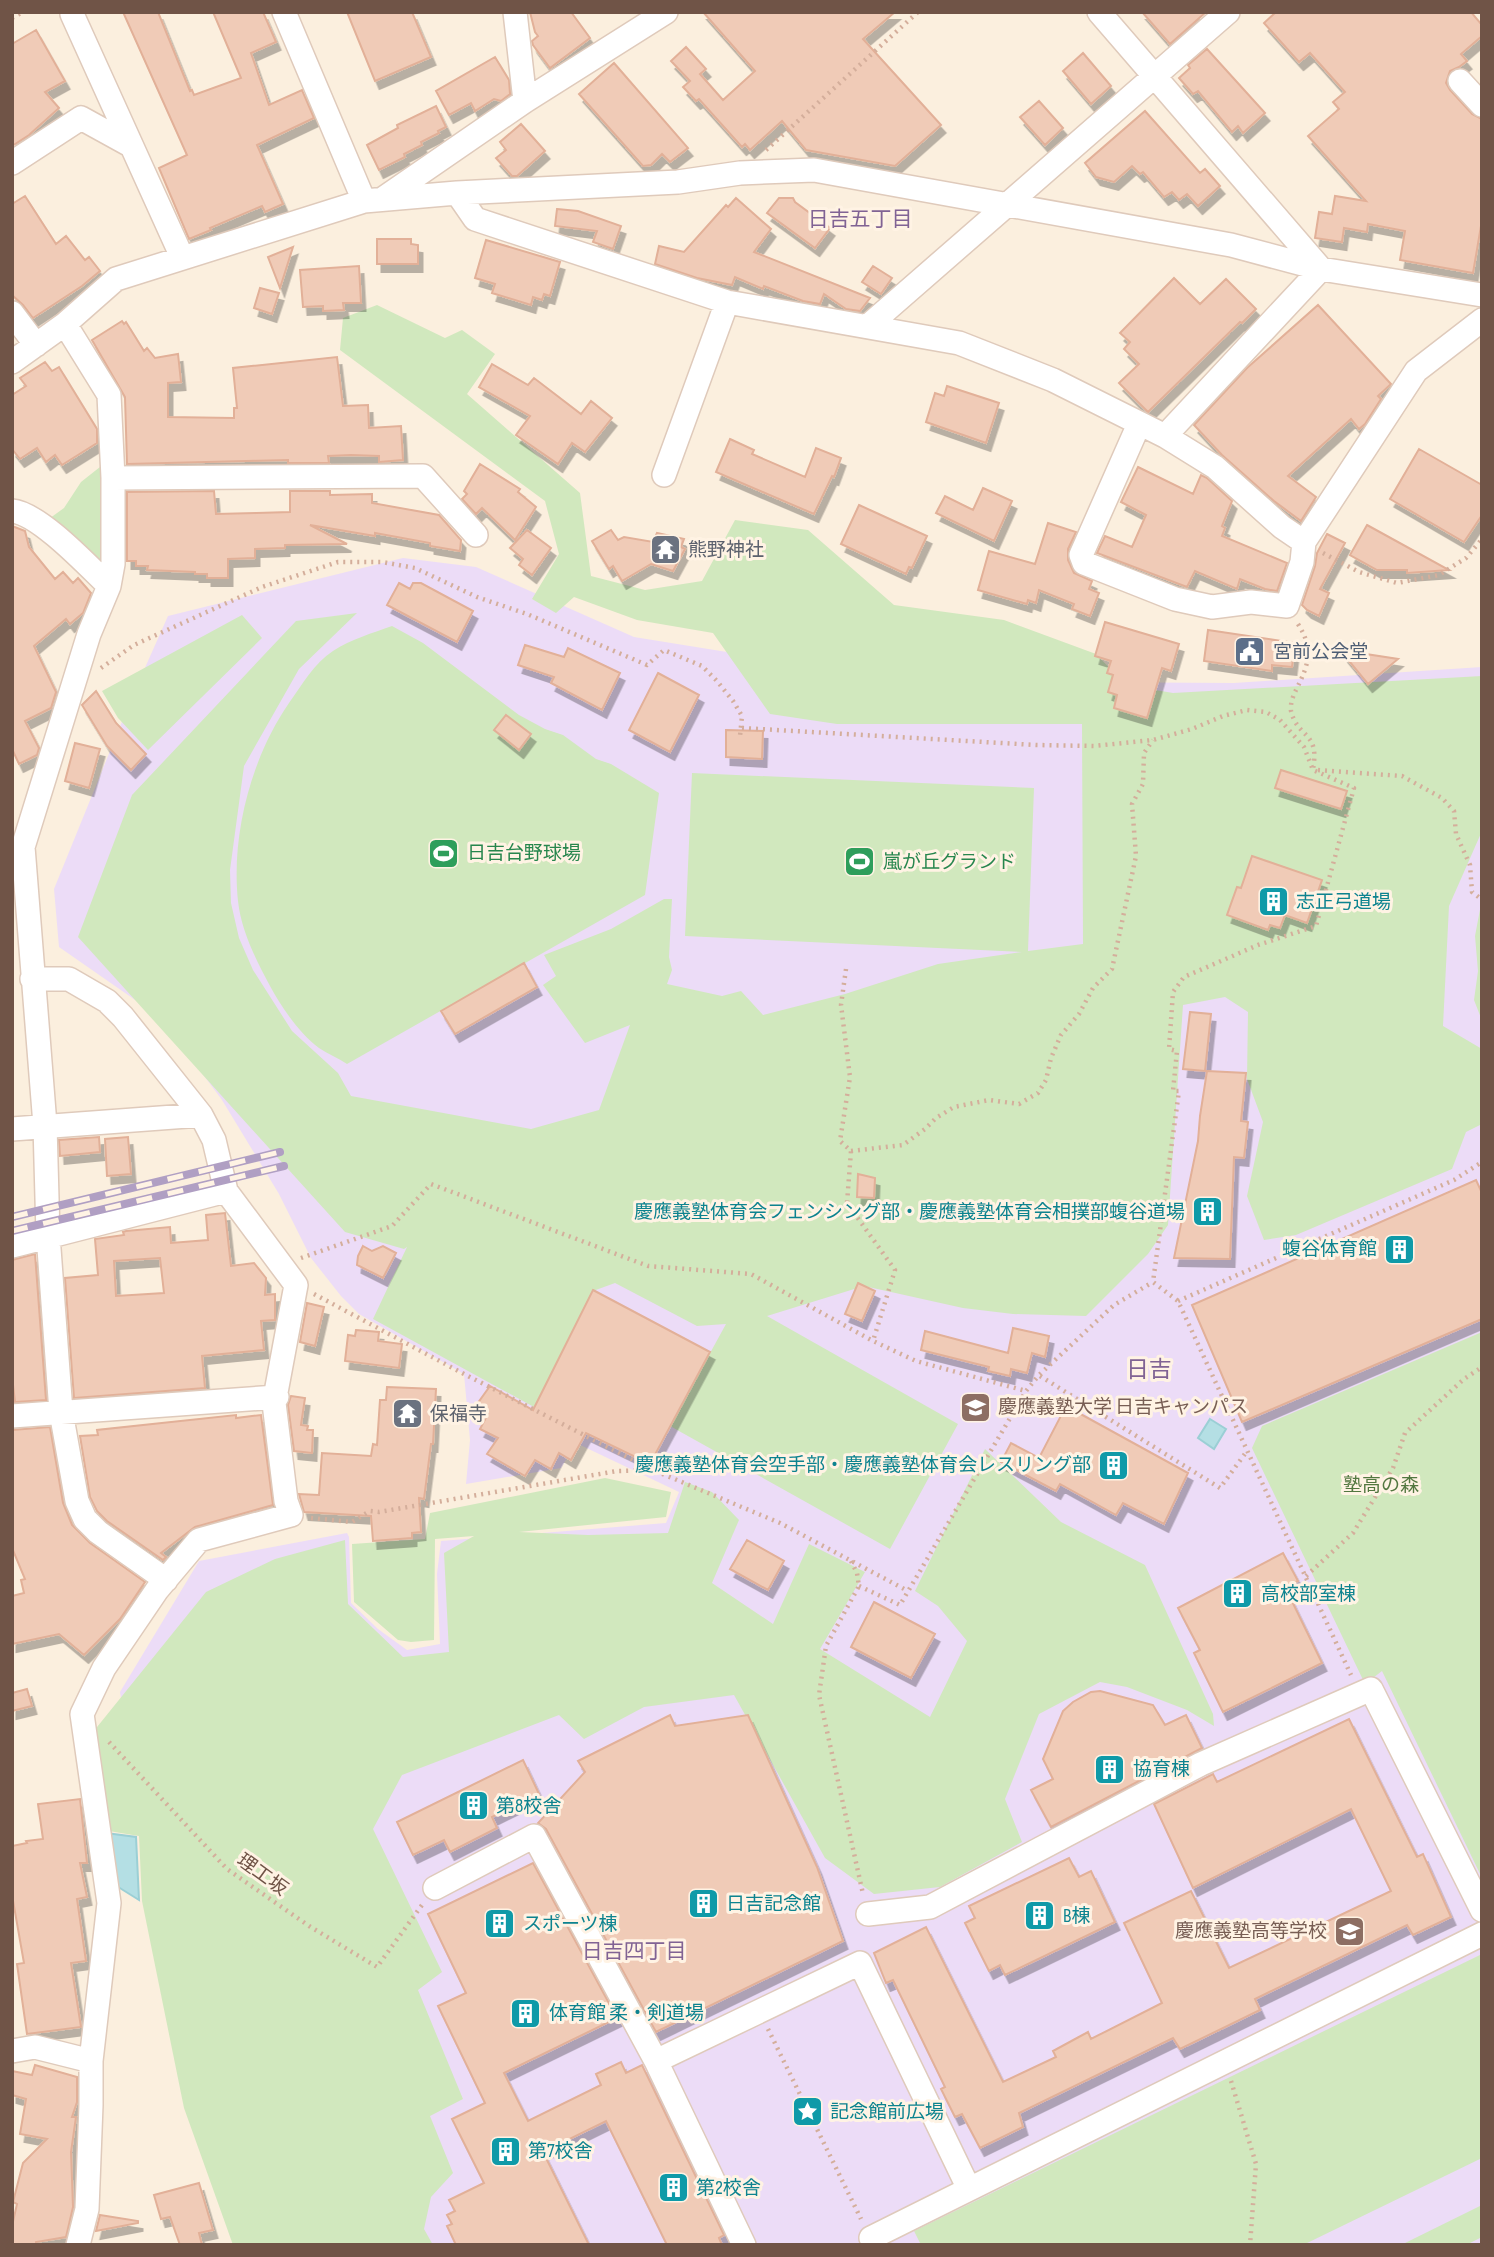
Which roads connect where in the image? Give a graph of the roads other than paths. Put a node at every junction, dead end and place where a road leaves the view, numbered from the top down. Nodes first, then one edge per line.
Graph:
1 (285, 12) edge
2 (515, 12) edge
3 (666, 12) edge
4 (1098, 12) edge
5 (1228, 12) edge
6 (72, 14) dead end
7 (1153, 76) junction
8 (1460, 81) dead end
9 (525, 101) junction
10 (1482, 105) edge
11 (130, 145) junction
12 (12, 163) edge
13 (457, 193) junction
14 (372, 200) junction
15 (1006, 206) junction
16 (182, 257) junction
17 (1321, 269) junction
18 (1482, 295) edge
19 (727, 302) junction
20 (12, 313) edge
21 (1482, 320) edge
22 (65, 324) junction
23 (868, 326) junction
24 (36, 345) junction
25 (12, 362) edge
26 (1139, 424) junction
27 (1165, 436) junction
28 (664, 475) dead end
29 (113, 478) junction
30 (12, 511) edge
31 (476, 535) dead end
32 (1304, 542) junction
33 (109, 586) junction
34 (18, 847) edge
35 (32, 979) junction
36 (201, 1115) junction
37 (45, 1125) junction
38 (12, 1129) edge
39 (226, 1191) junction
40 (48, 1236) junction
41 (12, 1246) edge
42 (276, 1397) junction
43 (61, 1412) junction
44 (12, 1416) edge
45 (166, 1580) junction
46 (435, 1888) road end
47 (1482, 1910) edge
48 (868, 1914) road end
49 (1482, 1934) edge
50 (12, 2051) edge
51 (91, 2061) junction
52 (656, 2062) junction
53 (969, 2189) junction
54 (867, 2243) edge
55 (78, 2245) edge
56 (744, 2245) edge

1 - 14 street
2 - 9 street
3 - 9 street
4 - 7 street
5 - 7 street
6 - 11 street
7 - 15 street
7 - 17 street
8 - 10 street
9 - 14 street
11 - 12 street
11 - 16 street
13 - 14 street
13 - 15 street
13 - 19 street
14 - 16 street
15 - 17 street
15 - 23 street
16 - 22 street
17 - 18 street
17 - 27 street
19 - 23 street
19 - 28 street
20 - 24 street
21 - 32 street
22 - 24 street
22 - 29 street
23 - 26 street
24 - 25 street
26 - 27 street
26 - 32 street
27 - 32 street
29 - 31 street
29 - 33 street
30 - 33 street
33 - 34 street
34 - 35 street
35 - 36 street
35 - 37 street
36 - 37 street
36 - 39 street
37 - 38 street
37 - 40 street
39 - 40 street
39 - 42 street
40 - 41 street
40 - 43 street
42 - 43 street
42 - 45 street
43 - 44 street
43 - 45 street
45 - 51 street
46 - 52 street
47 - 48 street
49 - 53 street
50 - 51 street
51 - 55 street
52 - 53 street
52 - 56 street
53 - 54 street

